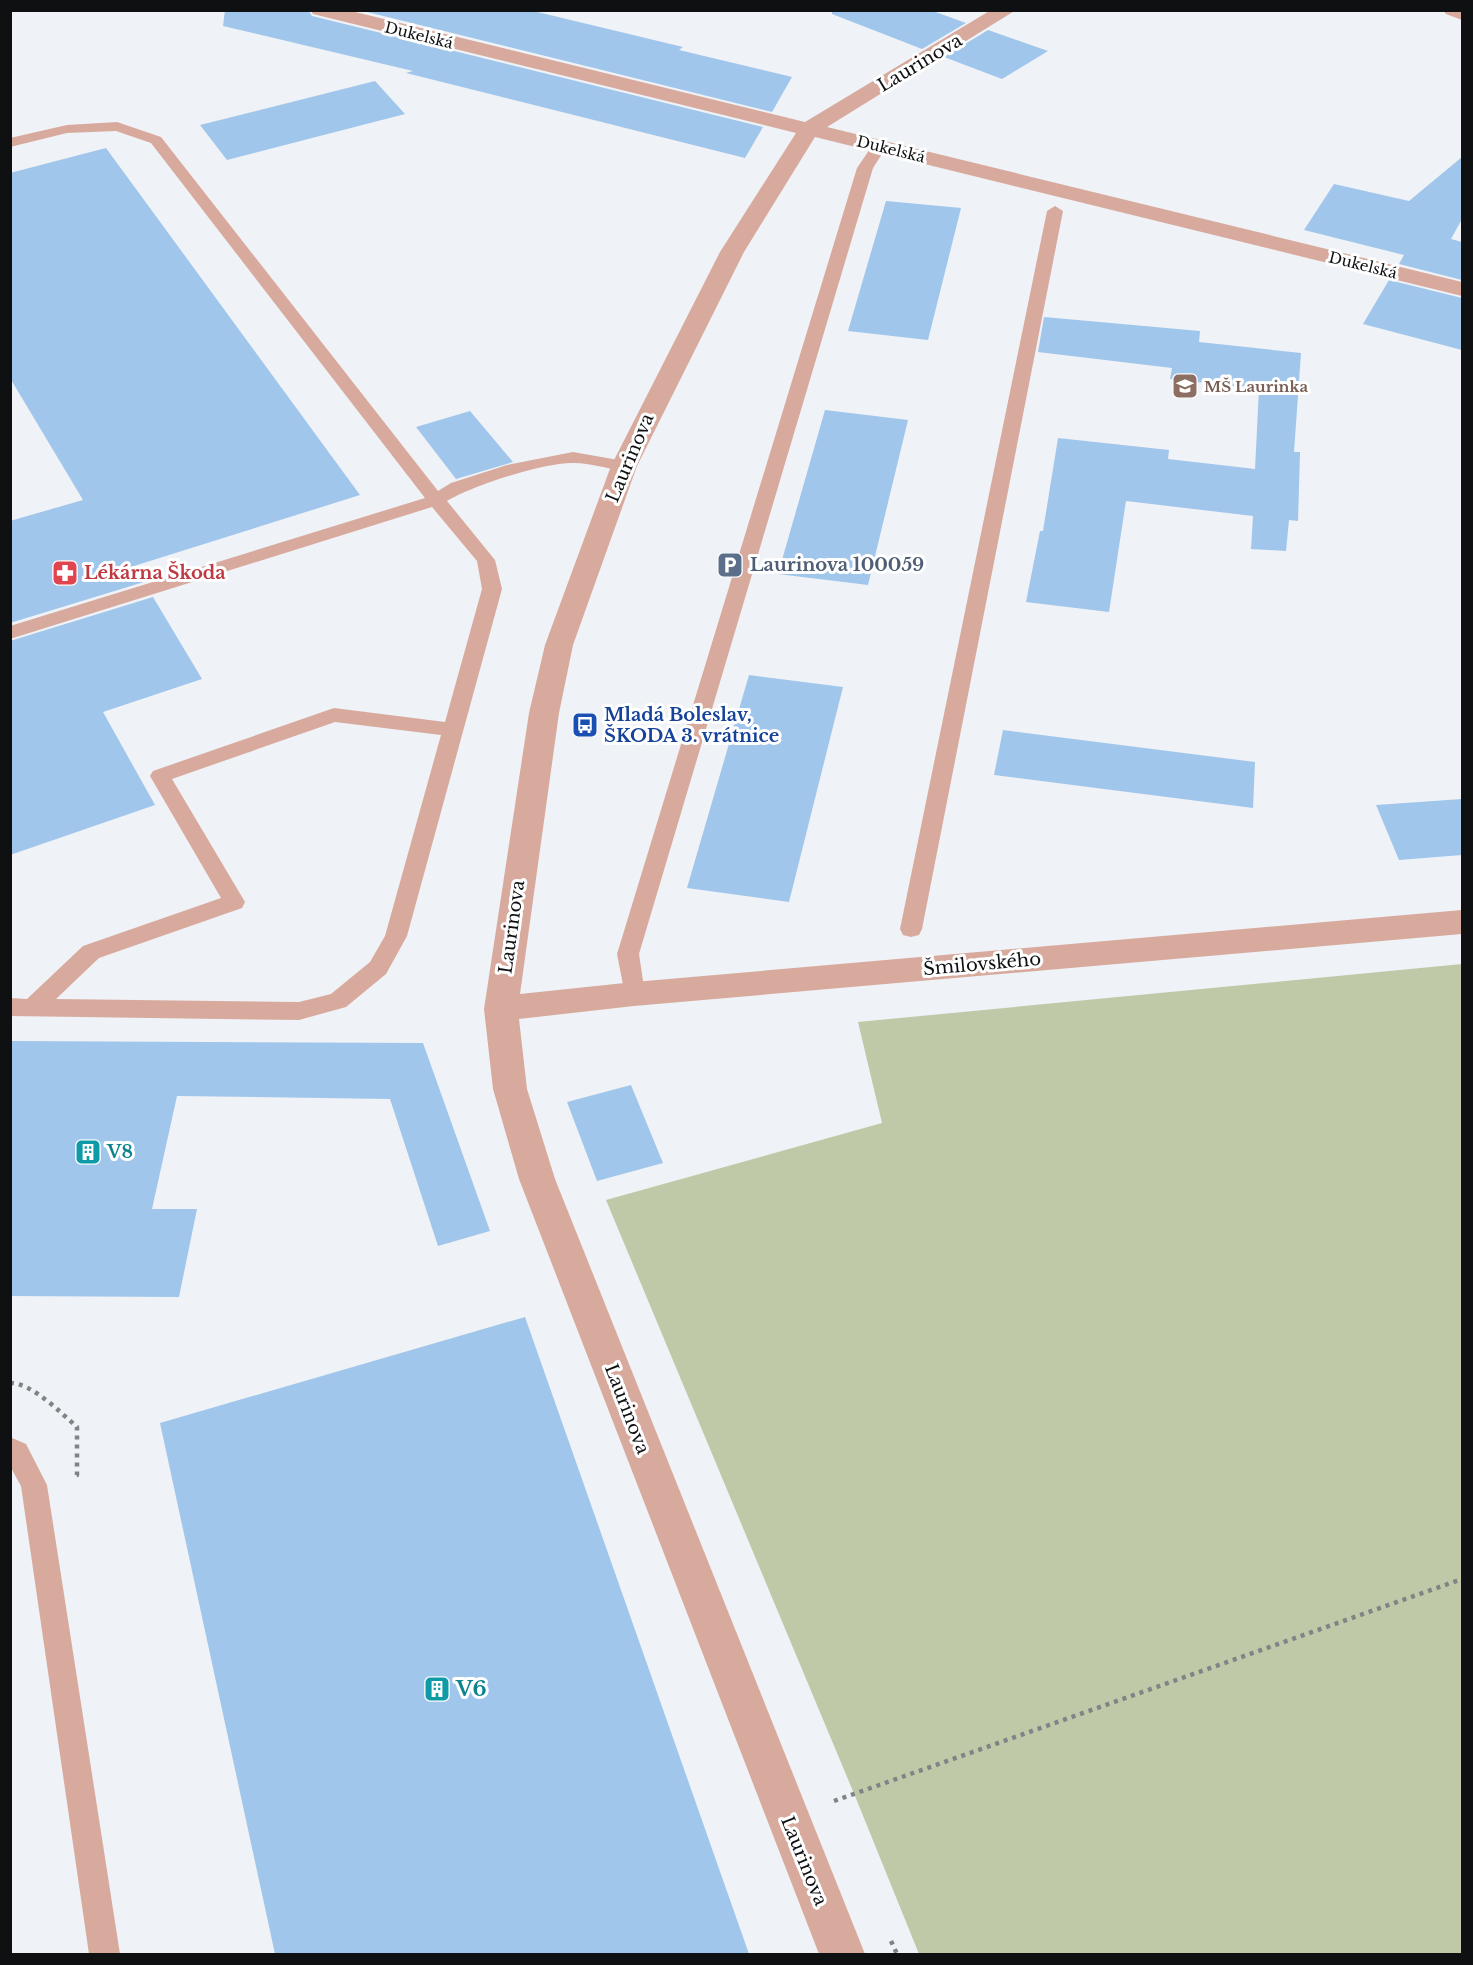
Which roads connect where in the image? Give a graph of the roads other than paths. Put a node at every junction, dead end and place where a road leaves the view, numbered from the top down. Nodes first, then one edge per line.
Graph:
1 (320, 10) edge
2 (1006, 10) edge
3 (1453, 10) edge
4 (1462, 14) edge
5 (809, 129) junction
6 (10, 143) edge
7 (879, 147) junction
8 (1055, 211) dead end
9 (1462, 289) edge
10 (624, 466) junction
11 (436, 500) junction
12 (10, 633) edge
13 (453, 730) junction
14 (1462, 922) edge
15 (911, 929) dead end
16 (634, 994) junction
17 (10, 1007) edge
18 (33, 1007) junction
19 (501, 1009) junction
20 (10, 1448) edge
21 (105, 1954) edge
22 (842, 1954) edge

1 - 5 street, Dukelská
2 - 5 street, Laurinova
3 - 4 street
5 - 7 street, Dukelská
5 - 10 street, Laurinova
6 - 11 lane
7 - 9 street, Dukelská
7 - 16 lane
8 - 15 lane
10 - 11 lane
10 - 19 street, Laurinova
11 - 12 lane
11 - 13 lane
13 - 18 lane
13 - 18 lane
14 - 16 street, Šmilovského
16 - 19 street, Šmilovského
17 - 18 lane
19 - 22 street, Laurinova
20 - 21 lane

